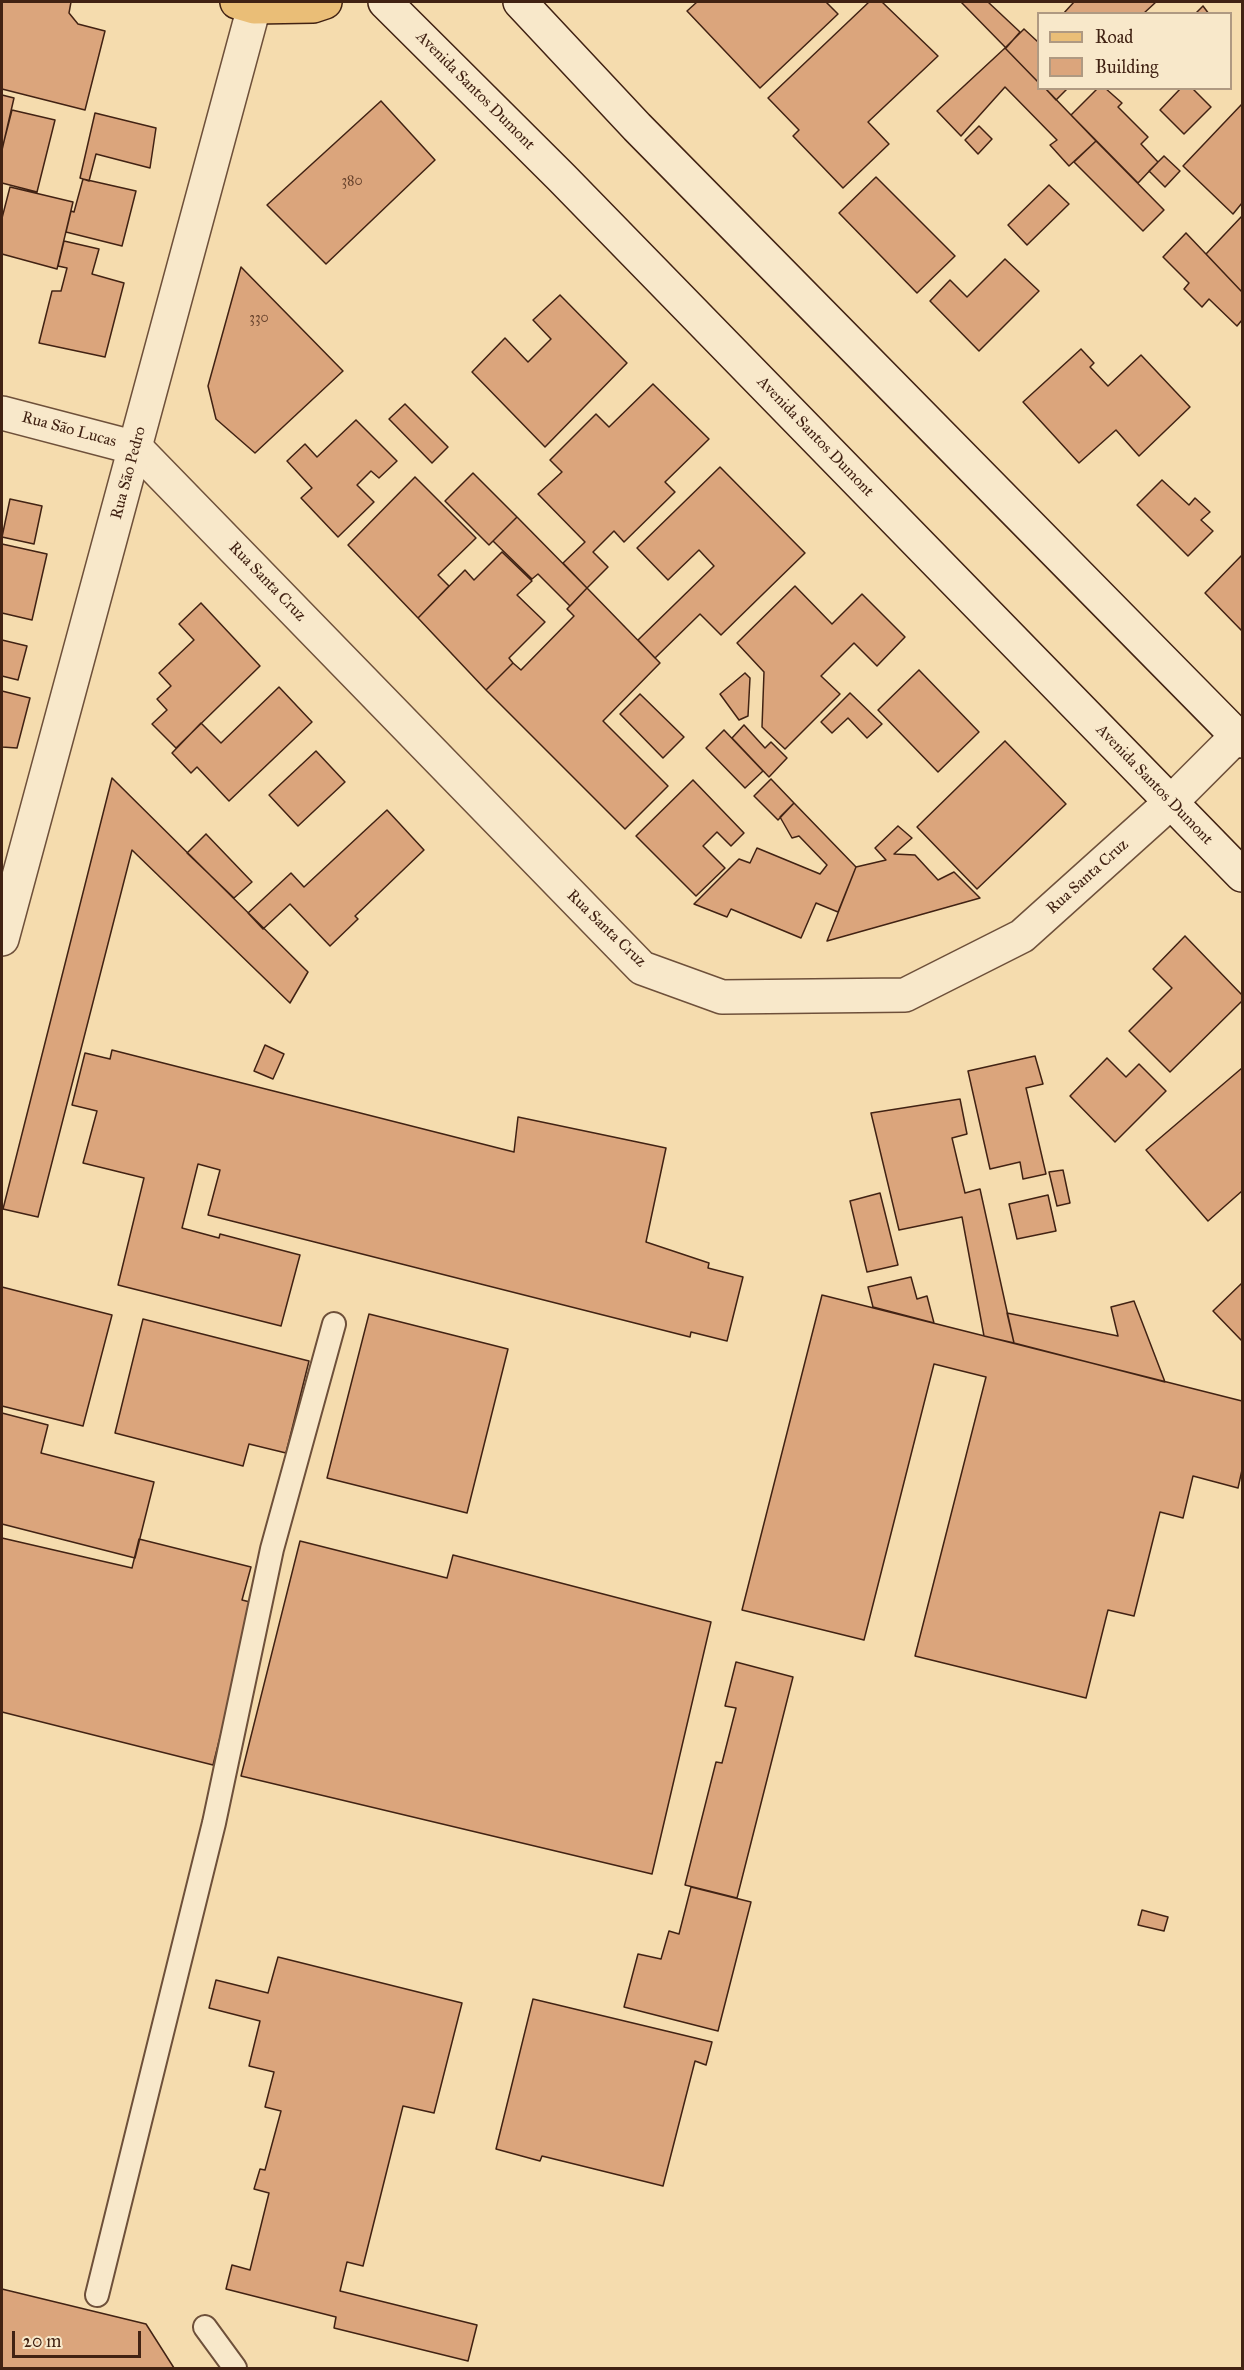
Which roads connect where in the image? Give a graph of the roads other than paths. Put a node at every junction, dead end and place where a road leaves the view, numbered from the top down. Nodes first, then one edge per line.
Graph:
1 (325, 2) edge
2 (386, 2) edge
3 (520, 2) edge
4 (245, 4) edge
5 (2, 413) edge
6 (136, 447) junction
7 (1240, 738) edge
8 (1171, 802) junction
9 (1242, 875) edge
10 (2, 939) edge
11 (333, 1324) dead end
12 (97, 2295) dead end
13 (205, 2327) dead end
14 (235, 2368) edge

1 - 4 main road
2 - 8 street, Avenida Santos Dumont
3 - 7 street
4 - 6 street, Rua São Pedro
5 - 6 street, Rua São Lucas
6 - 8 street, Rua Santa Cruz
6 - 10 street, Rua São Pedro
7 - 8 street, Rua Santa Cruz
8 - 9 street, Avenida Santos Dumont
11 - 12 lane
13 - 14 lane

